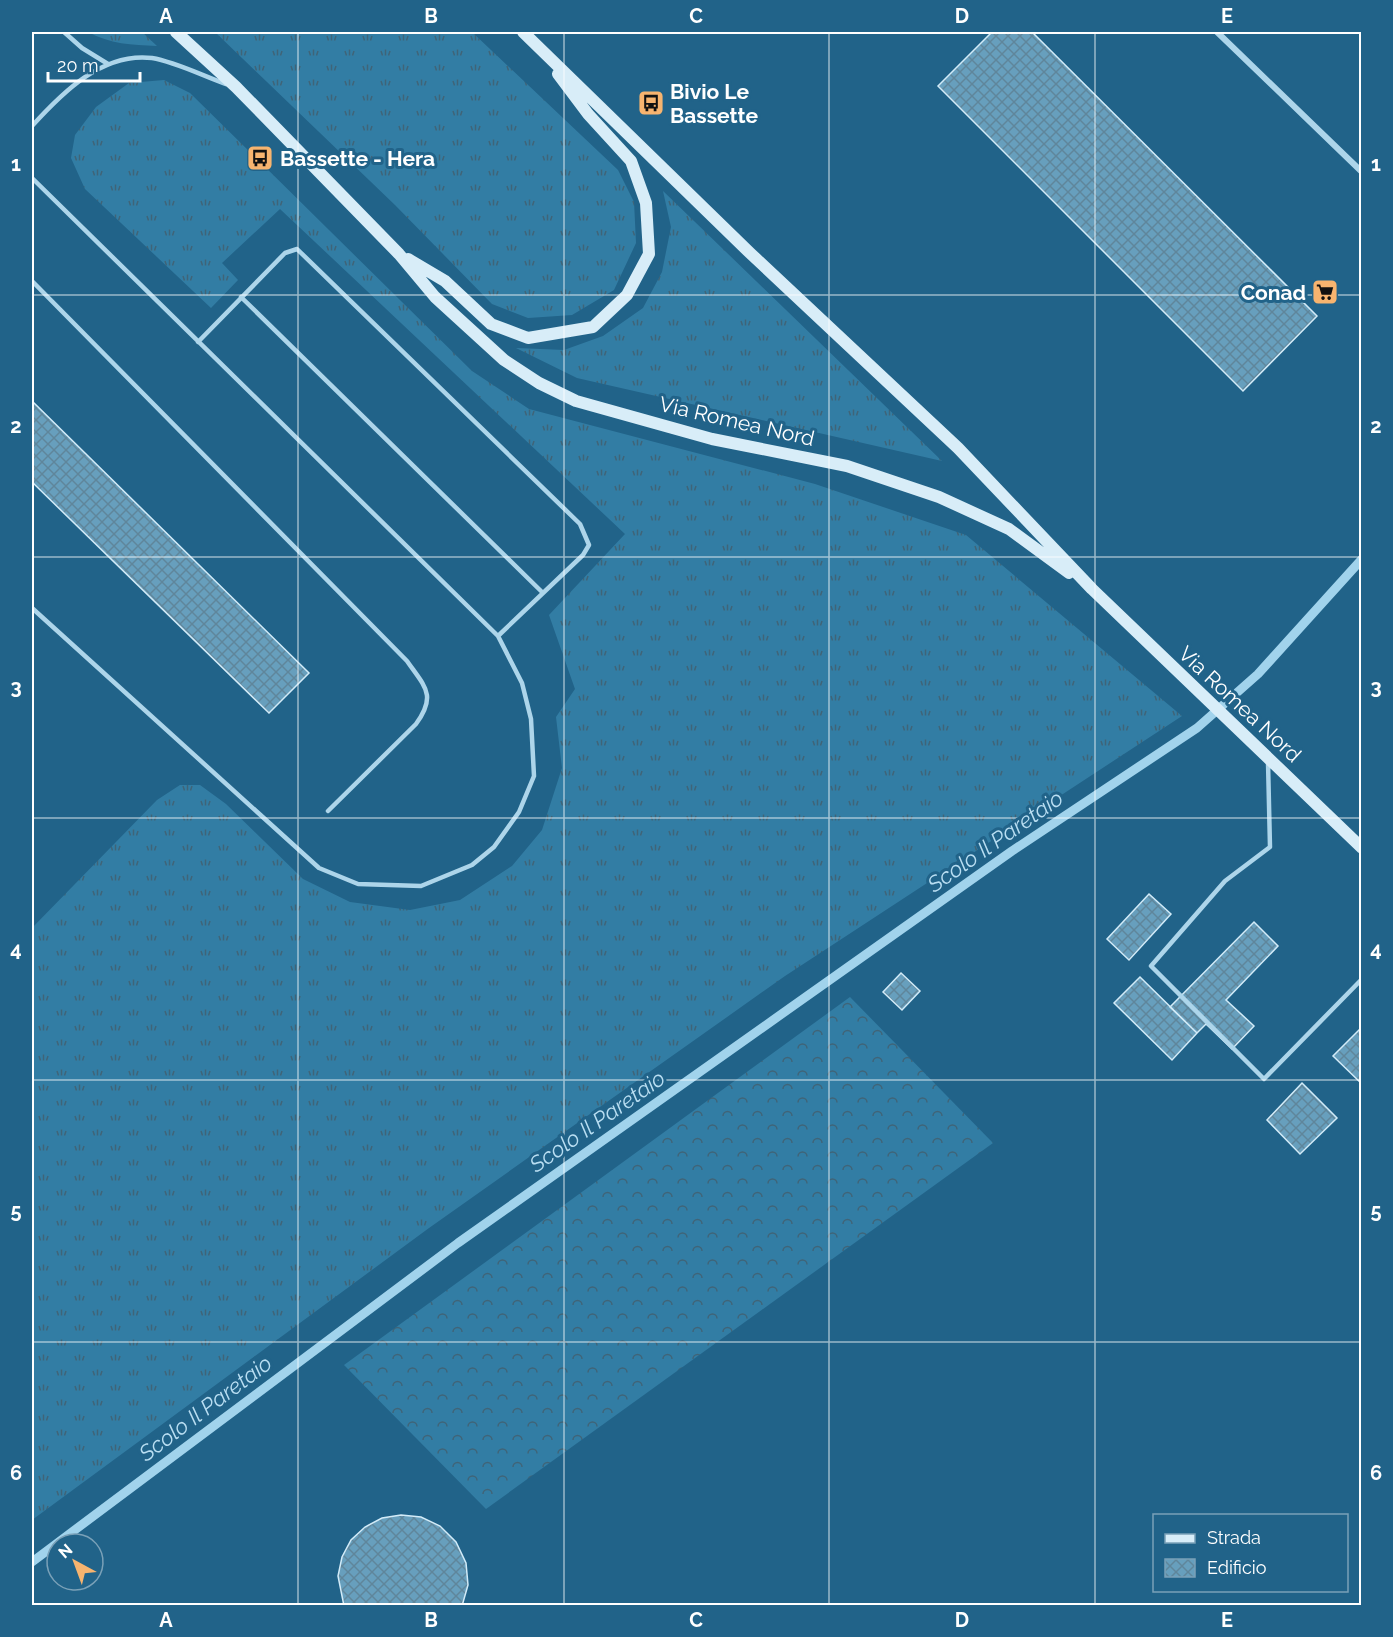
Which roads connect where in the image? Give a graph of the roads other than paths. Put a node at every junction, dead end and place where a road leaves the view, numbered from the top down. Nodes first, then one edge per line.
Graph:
1 (64, 32) edge
2 (176, 32) edge
3 (523, 32) edge
4 (1216, 32) edge
5 (534, 43) junction
6 (108, 64) junction
7 (236, 87) junction
8 (32, 126) edge
9 (1362, 172) edge
10 (32, 178) edge
11 (399, 254) junction
12 (32, 280) edge
13 (242, 297) junction
14 (198, 342) junction
15 (1092, 589) junction
16 (543, 593) junction
17 (32, 608) edge
18 (498, 636) junction
19 (1268, 757) junction
20 (328, 811) dead end
21 (1362, 848) edge
22 (1362, 979) edge

1 - 6 lane
2 - 7 main road, Via Romea Nord
3 - 5 main road, Via Romea Nord
4 - 9 street
5 - 11 main road, Via Romea Nord
5 - 15 main road, Via Romea Nord
6 - 7 lane
6 - 8 lane
7 - 11 main road, Via Romea Nord
10 - 14 lane
11 - 15 main road, Via Romea Nord
12 - 20 lane
13 - 14 lane
13 - 16 lane
13 - 16 lane
14 - 18 lane
15 - 19 main road, Via Romea Nord
16 - 18 lane
17 - 18 lane
19 - 21 main road, Via Romea Nord
19 - 22 lane

